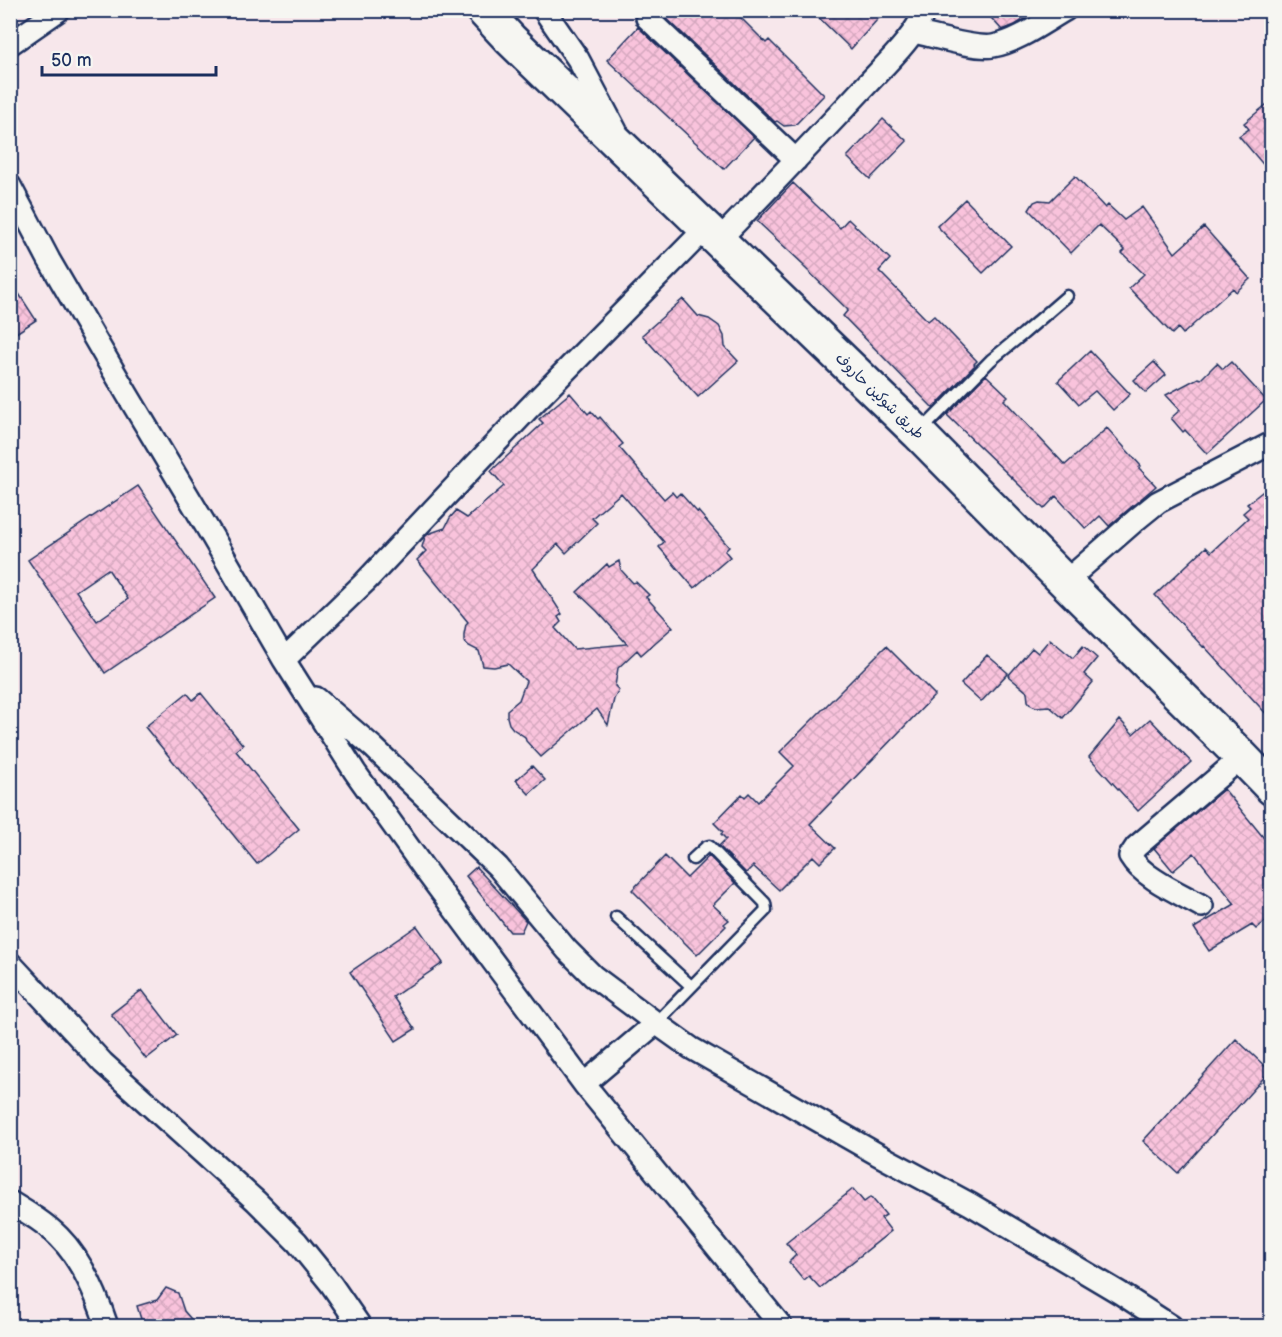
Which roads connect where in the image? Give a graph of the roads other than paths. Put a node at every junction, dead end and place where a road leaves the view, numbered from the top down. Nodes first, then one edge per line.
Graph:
1 (59, 10) edge
2 (483, 10) edge
3 (544, 10) edge
4 (924, 10) edge
5 (1065, 10) edge
6 (646, 18) dead end
7 (914, 32) junction
8 (10, 44) edge
9 (625, 149) junction
10 (796, 160) junction
11 (10, 186) edge
12 (16, 210) edge
13 (712, 234) junction
14 (1066, 296) dead end
15 (918, 433) junction
16 (1272, 443) edge
17 (1065, 582) junction
18 (284, 660) junction
19 (299, 684) junction
20 (1242, 757) junction
21 (1272, 788) edge
22 (693, 859) dead end
23 (1202, 906) dead end
24 (615, 917) dead end
25 (10, 963) edge
26 (692, 986) junction
27 (656, 1023) junction
28 (584, 1084) junction
29 (10, 1202) edge
30 (107, 1326) edge
31 (360, 1326) edge
32 (781, 1326) edge
33 (1171, 1326) edge

1 - 8 street
2 - 9 main road, طريق شوكين حاروف
3 - 9 street
4 - 7 street
5 - 7 street
6 - 10 street
7 - 10 street
9 - 13 main road, طريق شوكين حاروف
10 - 13 street
11 - 12 street
12 - 18 street
13 - 15 main road, طريق شوكين حاروف
13 - 18 street
14 - 15 lane
15 - 17 main road, طريق شوكين حاروف
16 - 17 street
17 - 20 main road, طريق شوكين حاروف
18 - 19 street
19 - 27 street
19 - 28 street
20 - 21 main road, طريق شوكين حاروف
20 - 23 street
22 - 26 lane
24 - 26 lane
25 - 31 street
26 - 27 lane
27 - 28 street
27 - 33 street
28 - 32 street
29 - 30 street

